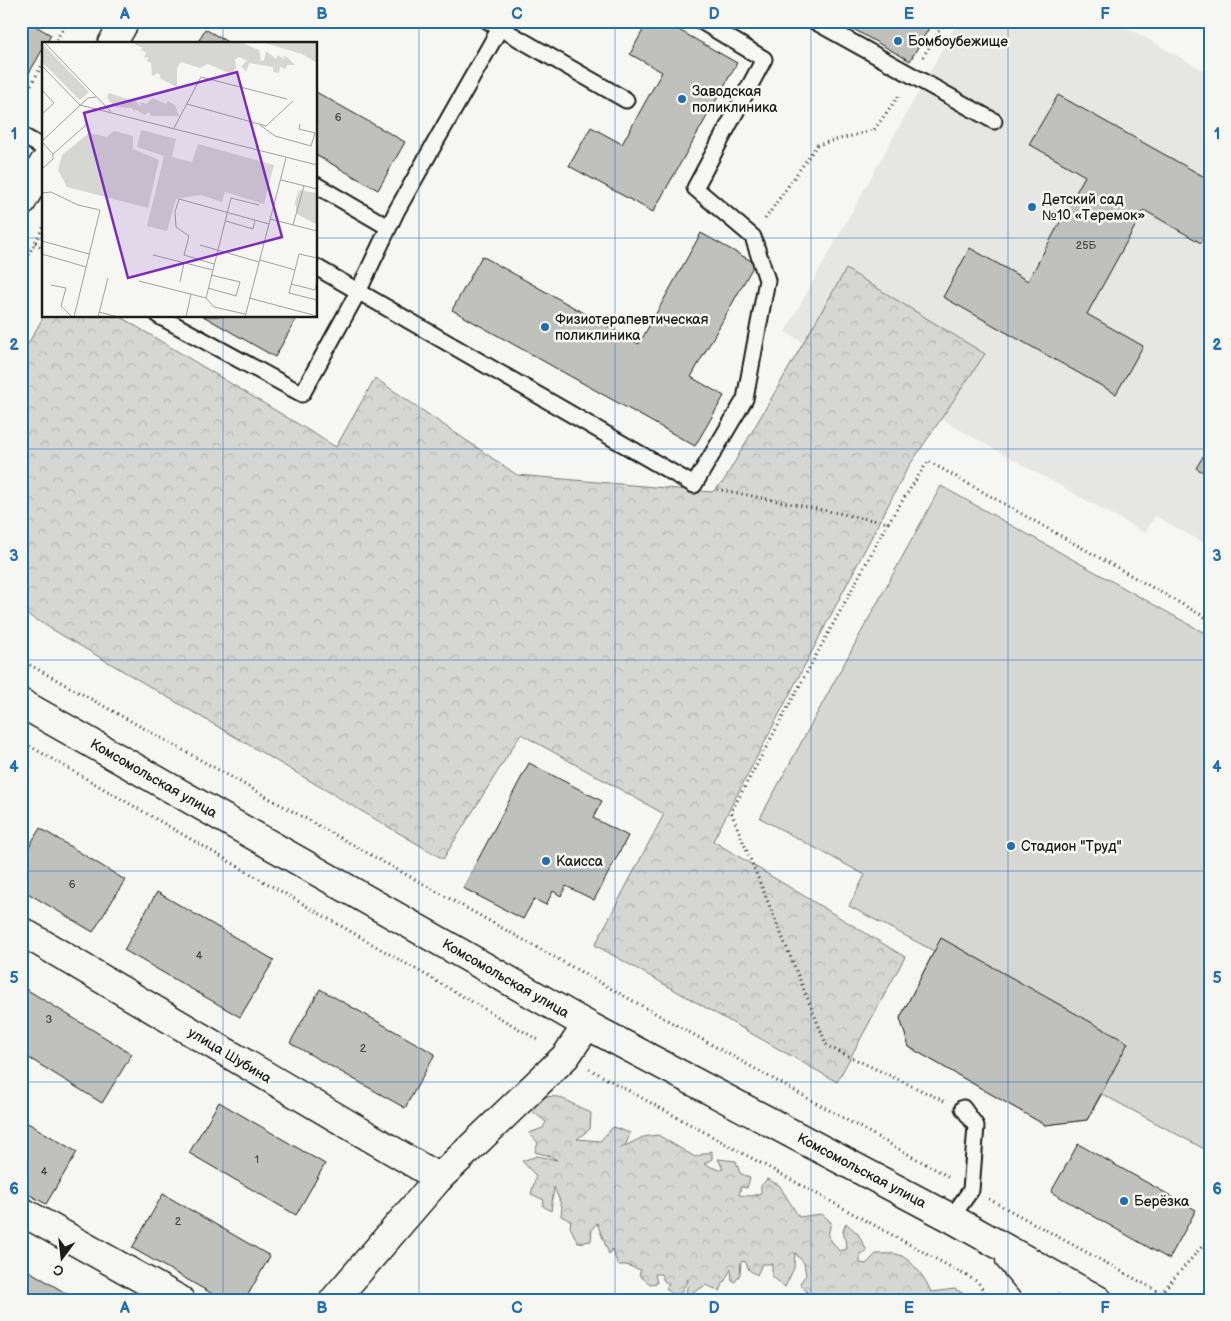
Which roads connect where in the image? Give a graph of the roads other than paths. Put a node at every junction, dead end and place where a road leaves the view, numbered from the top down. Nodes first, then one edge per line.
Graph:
1 (125, 21) edge
2 (701, 21) edge
3 (814, 21) edge
4 (497, 24) edge
5 (113, 42) edge
6 (626, 100) dead end
7 (994, 121) dead end
8 (21, 135) edge
9 (42, 147) edge
10 (42, 167) edge
11 (318, 186) edge
12 (21, 203) edge
13 (388, 227) junction
14 (318, 268) edge
15 (358, 292) junction
16 (163, 318) edge
17 (21, 703) edge
18 (21, 931) edge
19 (587, 1024) junction
20 (963, 1108) road end
21 (440, 1178) junction
22 (21, 1211) edge
23 (951, 1218) junction
24 (996, 1242) junction
25 (180, 1300) edge
26 (334, 1300) edge
27 (1045, 1300) edge
28 (1098, 1300) edge

1 - 5 street
2 - 15 lane
3 - 7 lane
4 - 6 lane
4 - 13 lane
8 - 9 lane
10 - 12 street
11 - 13 lane
13 - 15 lane
14 - 15 lane
15 - 16 lane
17 - 19 street, Комсомольская улица
18 - 21 street, улица Шубина
19 - 21 street
19 - 23 street, Комсомольская улица
20 - 23 lane
21 - 26 street
22 - 25 street
23 - 24 street, Комсомольская улица
24 - 27 street, Комсомольская улица
24 - 28 street, Комсомольская улица

